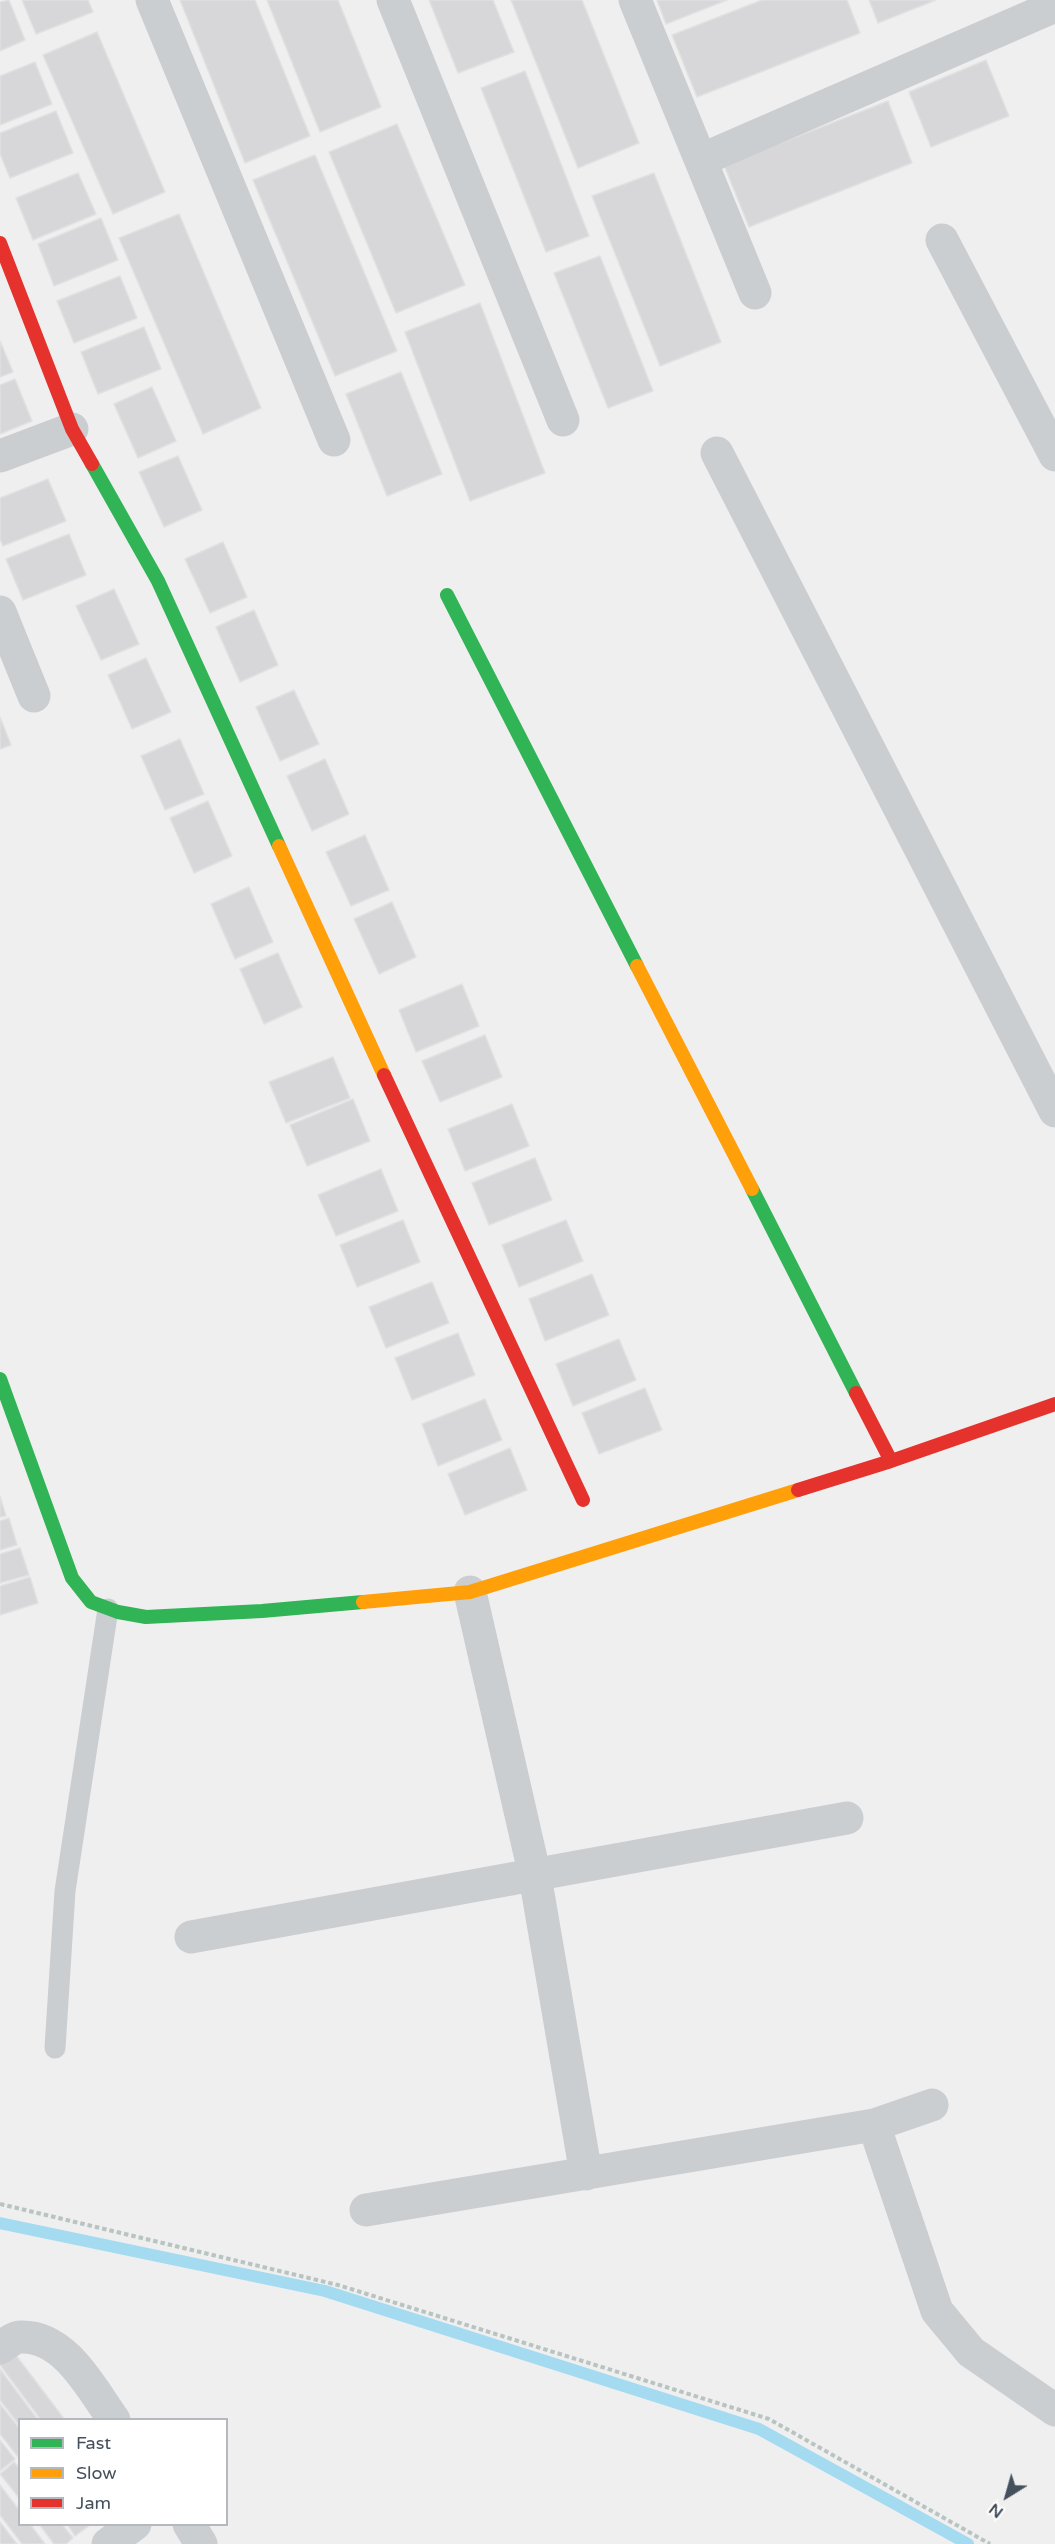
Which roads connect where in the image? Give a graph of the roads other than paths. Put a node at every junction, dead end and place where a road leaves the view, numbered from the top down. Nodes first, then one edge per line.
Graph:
1 (152, 0) edge
2 (393, 0) edge
3 (635, 0) edge
4 (1055, 6) edge
5 (701, 160) junction
6 (942, 240) dead end
7 (0, 243) edge
8 (755, 293) dead end
9 (563, 420) dead end
10 (72, 429) junction
11 (334, 440) dead end
12 (717, 453) dead end
13 (1055, 455) edge
14 (0, 456) edge
15 (447, 595) dead end
16 (0, 612) edge
17 (34, 696) dead end
18 (1055, 1111) edge
19 (0, 1379) edge
20 (1055, 1404) edge
21 (891, 1461) junction
22 (583, 1500) dead end
23 (470, 1592) junction
24 (108, 1609) junction
25 (848, 1818) dead end
26 (535, 1876) junction
27 (191, 1937) dead end
28 (56, 2048) dead end
29 (932, 2106) dead end
30 (874, 2125) junction
31 (586, 2174) junction
32 (366, 2210) dead end
33 (0, 2348) edge
34 (1055, 2410) edge
35 (113, 2418) edge
36 (132, 2526) edge
37 (190, 2526) edge
38 (108, 2544) edge
39 (201, 2544) edge

1 - 11 street
2 - 9 street
3 - 5 street
4 - 5 street
5 - 8 street
6 - 13 street
7 - 10 street
10 - 14 street
10 - 22 street
12 - 18 street
15 - 21 street
16 - 17 street
19 - 24 street
20 - 21 street
21 - 23 street
23 - 24 street
23 - 26 street
24 - 28 lane
25 - 26 street
26 - 27 street
26 - 31 street
29 - 30 street
30 - 31 street
30 - 34 street
31 - 32 street
33 - 35 street
36 - 38 street
37 - 39 street

